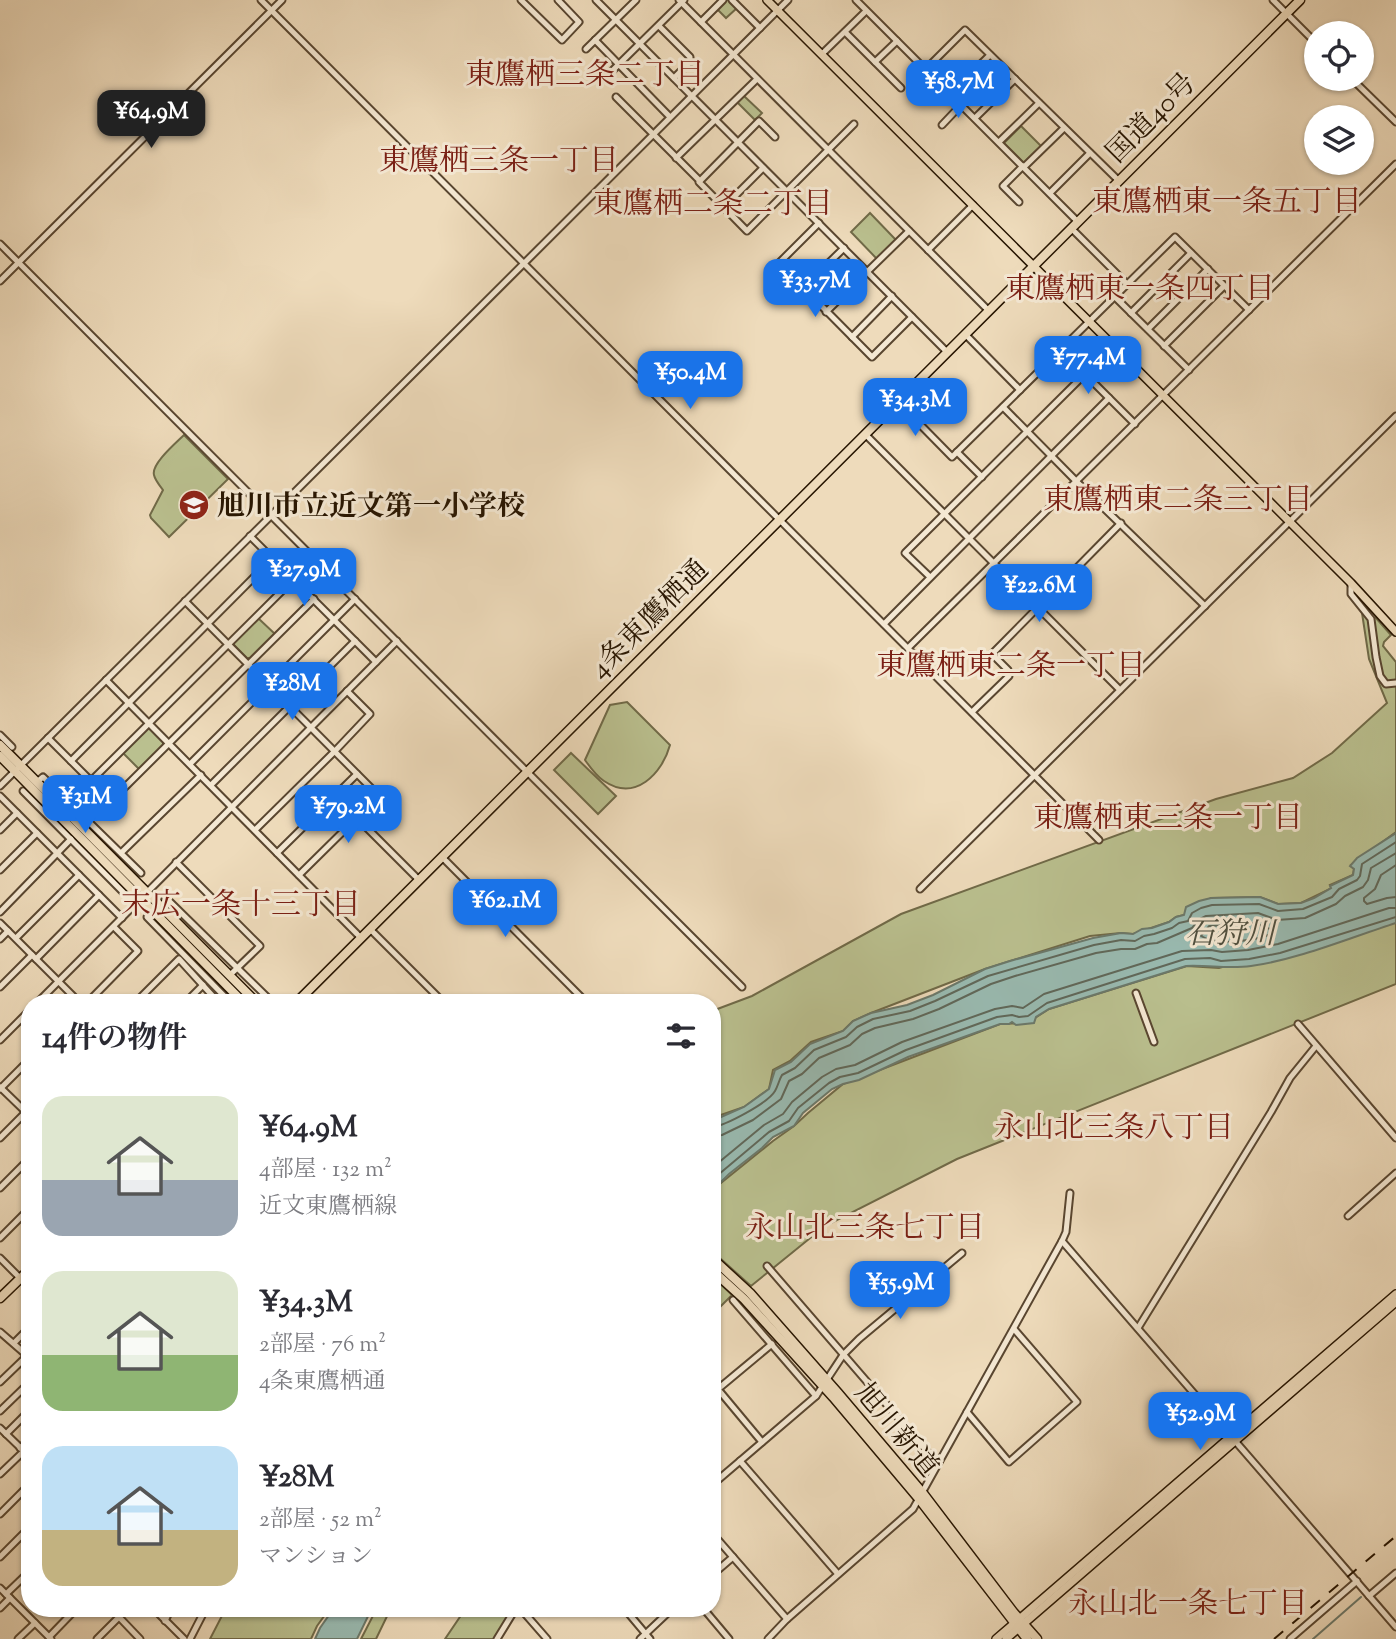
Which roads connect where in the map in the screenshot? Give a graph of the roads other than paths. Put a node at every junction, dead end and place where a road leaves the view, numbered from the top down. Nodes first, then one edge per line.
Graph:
1 (261, 0) edge
2 (282, 0) edge
3 (521, 0) edge
4 (535, 0) edge
5 (558, 0) edge
6 (596, 0) edge
7 (636, 0) edge
8 (723, 0) edge
9 (732, 0) edge
10 (768, 0) edge
11 (788, 0) edge
12 (856, 0) edge
13 (1273, 0) edge
14 (1300, 0) edge
15 (682, 1) edge
16 (528, 6) junction
17 (778, 10) junction
18 (272, 11) junction
19 (866, 11) junction
20 (1286, 14) junction
21 (616, 20) junction
22 (701, 22) junction
23 (659, 26) junction
24 (760, 28) junction
25 (1304, 31) edge
26 (845, 32) junction
27 (595, 40) junction
28 (897, 41) junction
29 (640, 44) junction
30 (586, 49) dead end
31 (822, 54) junction
32 (733, 55) junction
33 (990, 55) junction
34 (875, 62) junction
35 (619, 65) junction
36 (926, 69) junction
37 (610, 73) dead end
38 (674, 78) junction
39 (757, 79) junction
40 (1015, 79) junction
41 (901, 88) dead end
42 (1364, 91) edge
43 (950, 94) junction
44 (692, 96) junction
45 (617, 97) dead end
46 (1039, 103) junction
47 (961, 106) junction
48 (670, 117) junction
49 (975, 118) junction
50 (716, 120) junction
51 (1396, 122) edge
52 (854, 124) dead end
53 (942, 125) dead end
54 (1064, 128) junction
55 (653, 134) junction
56 (775, 137) dead end
57 (738, 142) junction
58 (999, 142) junction
59 (828, 150) junction
60 (1090, 153) junction
61 (676, 158) junction
62 (1396, 164) edge
63 (1024, 167) junction
64 (763, 168) junction
65 (700, 181) junction
66 (1119, 181) junction
67 (787, 190) junction
68 (1049, 193) junction
69 (1019, 202) dead end
70 (973, 205) junction
71 (723, 208) junction
72 (819, 223) junction
73 (1075, 225) junction
74 (909, 231) junction
75 (0, 244) edge
76 (844, 248) junction
77 (928, 250) junction
78 (1191, 253) junction
79 (19, 262) junction
80 (524, 263) junction
81 (1033, 267) junction
82 (1208, 270) junction
83 (868, 272) junction
84 (0, 281) edge
85 (1127, 285) junction
86 (1224, 286) junction
87 (803, 288) junction
88 (892, 296) junction
89 (1115, 297) junction
90 (1249, 310) junction
91 (989, 311) junction
92 (826, 312) junction
93 (1131, 313) junction
94 (912, 317) junction
95 (1088, 321) junction
96 (1148, 329) junction
97 (965, 334) junction
98 (852, 337) junction
99 (1164, 346) junction
100 (1060, 349) junction
101 (947, 352) junction
102 (1189, 370) junction
103 (1085, 374) junction
104 (1020, 390) junction
105 (1163, 396) junction
106 (1109, 398) junction
107 (897, 401) junction
108 (1003, 407) junction
109 (1396, 416) edge
110 (1135, 424) junction
111 (1028, 432) junction
112 (865, 434) junction
113 (957, 452) junction
114 (1051, 456) junction
115 (982, 477) junction
116 (1077, 482) junction
117 (944, 515) junction
118 (271, 516) junction
119 (779, 519) junction
120 (1290, 521) junction
121 (1121, 523) junction
122 (250, 536) junction
123 (969, 539) junction
124 (273, 558) junction
125 (314, 559) junction
126 (994, 564) junction
127 (930, 577) junction
128 (293, 579) junction
129 (1351, 583) junction
130 (314, 599) junction
131 (355, 599) junction
132 (185, 601) junction
133 (1205, 606) junction
134 (1037, 607) junction
135 (334, 620) junction
136 (208, 623) junction
137 (884, 624) junction
138 (1396, 632) edge
139 (355, 641) junction
140 (397, 641) junction
141 (228, 644) junction
142 (908, 648) junction
143 (376, 662) junction
144 (248, 664) junction
145 (106, 680) junction
146 (1396, 683) edge
147 (269, 685) junction
148 (1120, 690) junction
149 (347, 691) junction
150 (129, 703) junction
151 (290, 705) junction
152 (972, 712) junction
153 (149, 723) junction
154 (311, 727) junction
155 (0, 735) edge
156 (48, 738) junction
157 (169, 743) junction
158 (0, 745) edge
159 (12, 747) dead end
160 (335, 751) junction
161 (0, 756) edge
162 (71, 761) junction
163 (190, 764) junction
164 (18, 769) junction
165 (527, 772) junction
166 (357, 774) junction
167 (201, 775) junction
168 (1034, 775) junction
169 (91, 781) junction
170 (211, 785) junction
171 (0, 786) edge
172 (23, 791) dead end
173 (0, 796) edge
174 (40, 802) junction
175 (232, 806) junction
176 (17, 813) junction
177 (357, 818) junction
178 (0, 830) edge
179 (255, 830) junction
180 (37, 833) junction
181 (72, 839) junction
182 (1099, 840) dead end
183 (277, 853) junction
184 (58, 854) junction
185 (121, 857) junction
186 (442, 857) junction
187 (176, 862) junction
188 (0, 870) edge
189 (141, 873) dead end
190 (79, 875) junction
191 (299, 875) junction
192 (419, 880) junction
193 (118, 881) junction
194 (920, 890) dead end
195 (124, 893) dead end
196 (99, 895) junction
197 (144, 896) junction
198 (165, 897) dead end
199 (171, 909) junction
200 (0, 912) edge
201 (147, 917) dead end
202 (122, 918) junction
203 (0, 923) edge
204 (114, 927) junction
205 (370, 929) junction
206 (8, 931) junction
207 (361, 937) junction
208 (16, 938) junction
209 (0, 939) edge
210 (34, 957) junction
211 (237, 968) junction
212 (230, 975) junction
213 (208, 980) junction
214 (59, 981) junction
215 (203, 985) junction
216 (0, 987) edge
217 (742, 987) dead end
218 (1136, 993) dead end
219 (46, 994) edge
220 (71, 994) edge
221 (96, 994) edge
222 (144, 994) edge
223 (194, 994) edge
224 (211, 994) edge
225 (222, 994) edge
226 (236, 994) edge
227 (248, 994) edge
228 (264, 994) edge
229 (305, 994) edge
230 (435, 994) edge
231 (578, 994) edge
232 (21, 1019) edge
233 (1298, 1024) dead end
234 (0, 1040) edge
235 (1154, 1042) dead end
236 (1316, 1046) junction
237 (21, 1068) edge
238 (0, 1088) edge
239 (21, 1106) edge
240 (21, 1118) edge
241 (0, 1138) edge
242 (1396, 1138) edge
243 (21, 1167) edge
244 (1396, 1173) edge
245 (0, 1188) edge
246 (1070, 1193) dead end
247 (1348, 1216) dead end
248 (21, 1217) edge
249 (0, 1238) edge
250 (1062, 1241) junction
251 (962, 1253) dead end
252 (0, 1258) edge
253 (767, 1266) dead end
254 (721, 1268) edge
255 (721, 1275) edge
256 (20, 1278) joint
257 (733, 1282) junction
258 (1396, 1294) edge
259 (0, 1298) edge
260 (733, 1300) dead end
261 (1396, 1302) edge
262 (1138, 1328) junction
263 (1014, 1329) junction
264 (0, 1332) edge
265 (21, 1336) edge
266 (6, 1338) junction
267 (14, 1343) junction
268 (0, 1344) edge
269 (772, 1344) junction
270 (21, 1350) edge
271 (843, 1355) junction
272 (21, 1363) edge
273 (0, 1382) edge
274 (825, 1383) junction
275 (721, 1387) edge
276 (21, 1391) edge
277 (721, 1391) edge
278 (816, 1396) junction
279 (0, 1411) edge
280 (967, 1412) junction
281 (21, 1417) edge
282 (2, 1432) edge
283 (1234, 1438) junction
284 (762, 1442) junction
285 (21, 1449) edge
286 (21, 1451) edge
287 (740, 1461) junction
288 (937, 1464) junction
289 (0, 1474) edge
290 (721, 1477) edge
291 (21, 1493) edge
292 (920, 1495) junction
293 (0, 1514) edge
294 (21, 1536) edge
295 (0, 1542) edge
296 (721, 1543) edge
297 (8, 1549) junction
298 (0, 1557) edge
299 (733, 1557) junction
300 (721, 1567) edge
301 (1396, 1573) edge
302 (838, 1574) junction
303 (21, 1581) edge
304 (1357, 1581) junction
305 (0, 1588) edge
306 (8, 1596) junction
307 (1369, 1596) junction
308 (0, 1608) edge
309 (21, 1609) edge
310 (29, 1617) edge
311 (68, 1617) edge
312 (161, 1617) edge
313 (167, 1617) edge
314 (201, 1617) edge
315 (512, 1617) edge
316 (526, 1617) edge
317 (632, 1617) edge
318 (663, 1617) edge
319 (711, 1617) edge
320 (119, 1618) joint
321 (787, 1619) junction
322 (165, 1621) junction
323 (35, 1623) junction
324 (1019, 1623) junction
325 (1396, 1627) edge
326 (645, 1633) junction
327 (50, 1638) edge
328 (18, 1639) edge
329 (97, 1639) edge
330 (141, 1639) edge
331 (184, 1639) edge
332 (190, 1639) edge
333 (497, 1639) edge
334 (547, 1639) edge
335 (640, 1639) edge
336 (650, 1639) edge
337 (729, 1639) edge
338 (768, 1639) edge
339 (996, 1639) edge
340 (1006, 1639) edge
341 (1027, 1639) edge
342 (1037, 1639) edge
343 (1290, 1639) edge

1 - 18 street
2 - 18 street
3 - 16 street
4 - 16 street
5 - 16 street
6 - 21 street
7 - 21 street
8 - 22 street
9 - 24 street
10 - 17 main road
11 - 17 street
12 - 19 street
13 - 20 street
14 - 20 highway, 国道40号
15 - 22 street
15 - 23 street
17 - 24 street
17 - 31 main road
18 - 79 street
18 - 80 street
19 - 26 street
19 - 28 street
20 - 25 street
20 - 66 highway, 国道40号
21 - 27 street
21 - 29 street
22 - 32 street
23 - 29 street
23 - 38 street
24 - 32 street
26 - 31 street
26 - 34 street
27 - 30 street
27 - 35 street
28 - 34 street
28 - 36 street
29 - 35 street
29 - 38 street
31 - 70 main road
32 - 39 street
32 - 44 street
33 - 36 street
33 - 40 street
33 - 43 street
34 - 41 street
35 - 37 street
35 - 48 street
36 - 43 street
38 - 44 street
39 - 50 street
39 - 59 street
40 - 46 street
40 - 49 street
42 - 51 street
43 - 47 street
44 - 48 street
44 - 50 street
45 - 55 street
46 - 54 street
46 - 58 street
47 - 49 street
47 - 53 street
48 - 55 street
49 - 58 street
50 - 57 street
50 - 61 street
52 - 59 street
54 - 60 street
54 - 63 street
55 - 61 street
55 - 80 street
56 - 57 street
57 - 64 street
57 - 65 street
58 - 63 street
59 - 67 street
59 - 74 street
60 - 66 street
60 - 68 street
61 - 65 street
62 - 90 street
63 - 68 street
63 - 69 street
64 - 67 street
64 - 71 street
65 - 71 street
66 - 73 highway, 国道40号
67 - 71 street
67 - 72 street
68 - 73 street
70 - 77 street
70 - 81 main road
72 - 76 street
72 - 87 street
73 - 81 highway, 国道40号
73 - 85 street
74 - 77 street
74 - 83 street
75 - 79 street
76 - 83 street
76 - 87 street
77 - 91 street
78 - 82 street
78 - 85 street
78 - 93 street
79 - 84 street
79 - 118 street
80 - 118 street
80 - 119 street
81 - 91 highway, 4条東鷹栖通
81 - 95 main road
82 - 86 street
82 - 96 street
83 - 88 street
83 - 92 street
85 - 89 street
86 - 90 street
86 - 99 street
87 - 92 street
88 - 94 street
88 - 98 street
89 - 93 street
89 - 95 street
90 - 102 street
91 - 97 highway, 4条東鷹栖通
92 - 98 street
93 - 96 street
94 - 98 street
94 - 101 street
95 - 100 street
95 - 105 main road
96 - 99 street
97 - 101 highway, 4条東鷹栖通
97 - 104 street
99 - 102 street
100 - 103 street
100 - 104 street
101 - 107 highway, 4条東鷹栖通
102 - 105 street
103 - 106 street
103 - 111 street
104 - 108 street
105 - 110 street
105 - 120 main road
106 - 110 street
106 - 114 street
107 - 112 highway, 4条東鷹栖通
107 - 113 street
108 - 111 street
108 - 113 street
109 - 120 street
110 - 116 street
111 - 114 street
111 - 115 street
112 - 117 street
112 - 119 highway, 4条東鷹栖通
113 - 115 street
114 - 116 street
114 - 123 street
115 - 117 street
116 - 121 street
116 - 126 street
117 - 123 street
117 - 127 street
118 - 122 street
118 - 125 street
119 - 137 street
119 - 165 highway, 4条東鷹栖通
120 - 129 main road
120 - 133 street
121 - 133 street
121 - 134 street
122 - 124 street
122 - 132 street
123 - 126 street
123 - 127 street
124 - 128 street
124 - 136 street
125 - 128 street
125 - 131 street
126 - 134 street
126 - 142 street
127 - 137 street
128 - 130 street
128 - 141 street
129 - 138 main road
129 - 146 street
130 - 135 street
130 - 144 street
131 - 135 street
131 - 140 street
132 - 136 street
132 - 145 street
133 - 148 street
134 - 148 street
134 - 152 street
135 - 139 street
135 - 147 street
136 - 141 street
136 - 150 street
137 - 142 street
139 - 143 street
139 - 151 street
140 - 143 street
140 - 165 street
141 - 144 street
141 - 153 street
142 - 152 street
143 - 149 street
144 - 147 street
144 - 157 street
145 - 150 street
145 - 156 street
147 - 151 street
147 - 163 street
148 - 168 street
149 - 154 street
149 - 160 street
150 - 153 street
150 - 162 street
151 - 154 street
151 - 170 street
152 - 168 street
153 - 157 street
153 - 169 street
154 - 160 street
154 - 175 street
155 - 159 street
156 - 162 street
156 - 164 street
157 - 163 street
157 - 169 street
158 - 164 highway
160 - 166 street
160 - 179 street
161 - 164 highway
162 - 169 street
163 - 167 street
164 - 171 street
164 - 174 highway
164 - 185 highway
165 - 186 highway, 4条東鷹栖通
165 - 217 street
166 - 177 street
166 - 183 street
167 - 170 street
167 - 185 street
168 - 182 street
168 - 194 street
170 - 175 street
172 - 174 street
173 - 176 street
174 - 181 street
174 - 193 highway
175 - 179 street
175 - 187 street
176 - 178 street
176 - 180 street
177 - 191 street
177 - 192 street
179 - 183 street
180 - 184 street
180 - 188 street
181 - 184 street
181 - 193 street
183 - 191 street
184 - 190 street
184 - 200 street
185 - 189 street
185 - 197 highway
186 - 192 highway, 4条東鷹栖通
186 - 231 street
187 - 197 street
187 - 211 street
190 - 196 street
190 - 208 street
191 - 207 street
192 - 205 highway, 4条東鷹栖通
193 - 195 street
193 - 197 highway
196 - 202 street
196 - 210 street
197 - 199 highway
197 - 202 street
197 - 226 highway
198 - 199 street
199 - 211 street
199 - 212 highway
201 - 213 street
202 - 204 street
203 - 206 street
204 - 214 street
204 - 221 street
205 - 207 highway, 4条東鷹栖通
205 - 230 street
206 - 208 street
206 - 209 street
207 - 229 highway, 4条東鷹栖通
208 - 210 street
210 - 214 street
210 - 216 street
211 - 212 street
211 - 228 street
212 - 227 highway
213 - 215 street
213 - 225 street
214 - 219 street
214 - 220 street
215 - 222 street
215 - 223 street
215 - 224 street
218 - 235 street
232 - 234 street
233 - 236 street
236 - 242 street
236 - 262 street
237 - 238 street
238 - 239 street
240 - 241 street
243 - 245 street
244 - 247 street
246 - 250 street
248 - 249 street
250 - 262 street
250 - 263 street
251 - 271 street
252 - 256 street
253 - 271 street
254 - 257 highway, 旭川新道
255 - 257 highway, 旭川新道
256 - 259 highway
257 - 274 highway, 旭川新道
258 - 283 main road
260 - 269 street
261 - 283 main road
262 - 283 street
263 - 280 street
263 - 280 street
264 - 266 street
265 - 267 street
266 - 267 street
266 - 268 street
267 - 270 street
269 - 275 street
269 - 278 street
271 - 274 street
271 - 288 street
272 - 273 street
274 - 278 street
274 - 292 highway, 旭川新道
276 - 279 street
277 - 284 street
278 - 284 street
280 - 288 street
281 - 282 street
282 - 285 street
283 - 304 street
283 - 324 main road
284 - 287 street
286 - 289 street
287 - 290 street
287 - 302 street
288 - 292 street
291 - 293 street
292 - 302 street
292 - 324 highway, 旭川新道
294 - 297 street
295 - 297 street
296 - 299 street
297 - 298 street
299 - 300 street
299 - 321 street
301 - 307 street
302 - 321 street
303 - 306 street
304 - 307 street
304 - 343 street
305 - 306 street
306 - 308 street
306 - 309 street
307 - 325 street
310 - 323 street
311 - 327 street
312 - 322 street
313 - 322 street
314 - 332 street
315 - 333 street
316 - 334 street
317 - 326 street
318 - 326 street
319 - 337 street
320 - 329 street
320 - 330 street
321 - 338 street
322 - 331 street
323 - 327 street
323 - 328 street
324 - 339 main road
324 - 340 main road
324 - 341 highway, 旭川新道
324 - 342 highway, 旭川新道
326 - 335 street
326 - 336 street

